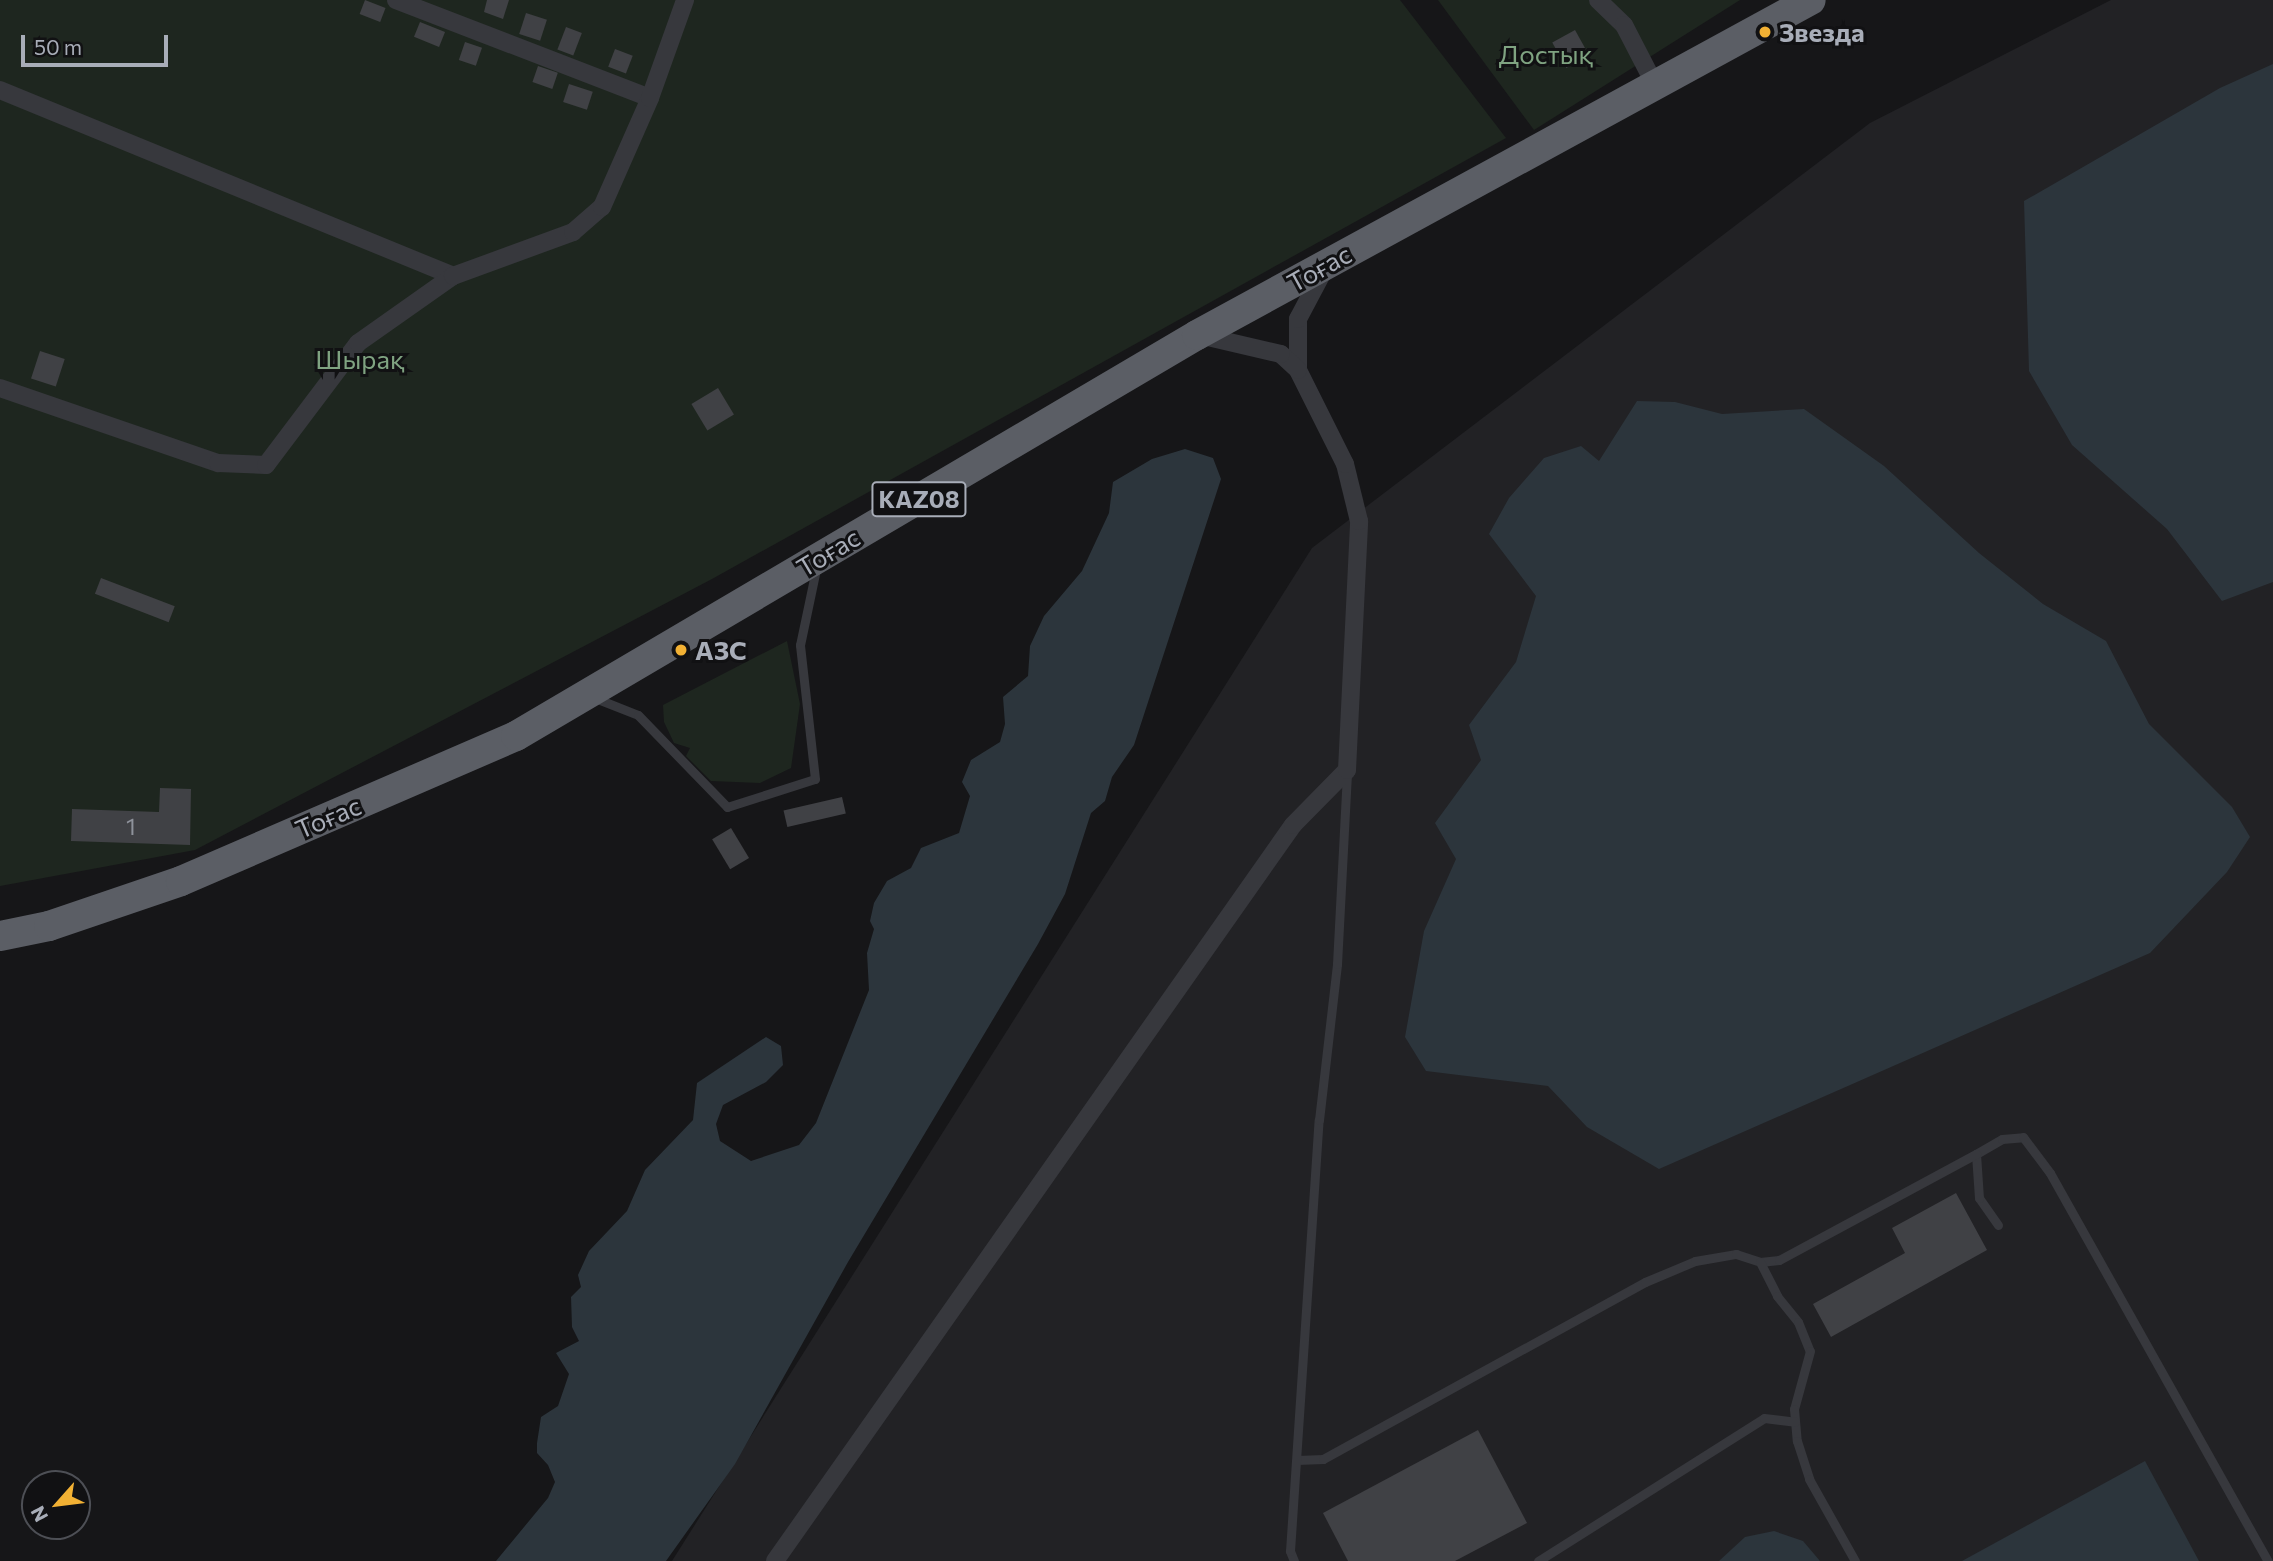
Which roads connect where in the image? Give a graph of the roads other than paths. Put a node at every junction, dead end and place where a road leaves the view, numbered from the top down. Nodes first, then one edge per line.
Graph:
1 (396, 0) edge
2 (685, 0) edge
3 (1598, 0) edge
4 (1811, 0) edge
5 (1655, 85) junction
6 (0, 90) edge
7 (650, 97) junction
8 (1326, 264) junction
9 (453, 276) junction
10 (1197, 335) junction
11 (1298, 370) junction
12 (0, 388) edge
13 (820, 557) junction
14 (587, 694) junction
15 (1347, 770) junction
16 (0, 936) edge
17 (1976, 1154) junction
18 (1998, 1225) dead end
19 (1760, 1262) junction
20 (1795, 1422) junction
21 (1297, 1460) junction
22 (775, 1561) edge
23 (1294, 1561) edge
24 (1538, 1561) edge
25 (1855, 1561) edge
26 (2268, 1561) edge

1 - 7 street
2 - 7 street
3 - 5 street
4 - 5 highway, Тоғас / KAZ08
5 - 8 highway, Тоғас / KAZ08
6 - 9 street
7 - 9 street
8 - 10 highway, Тоғас / KAZ08
8 - 11 street
9 - 12 street
10 - 11 street
10 - 13 highway, Тоғас / KAZ08
11 - 15 street
13 - 14 highway, Тоғас / KAZ08
13 - 14 lane
14 - 16 highway, Тоғас / KAZ08
15 - 21 lane
15 - 22 street
17 - 18 lane
17 - 19 lane
17 - 26 lane
19 - 20 lane
19 - 21 lane
20 - 24 lane
20 - 25 lane
21 - 23 lane

